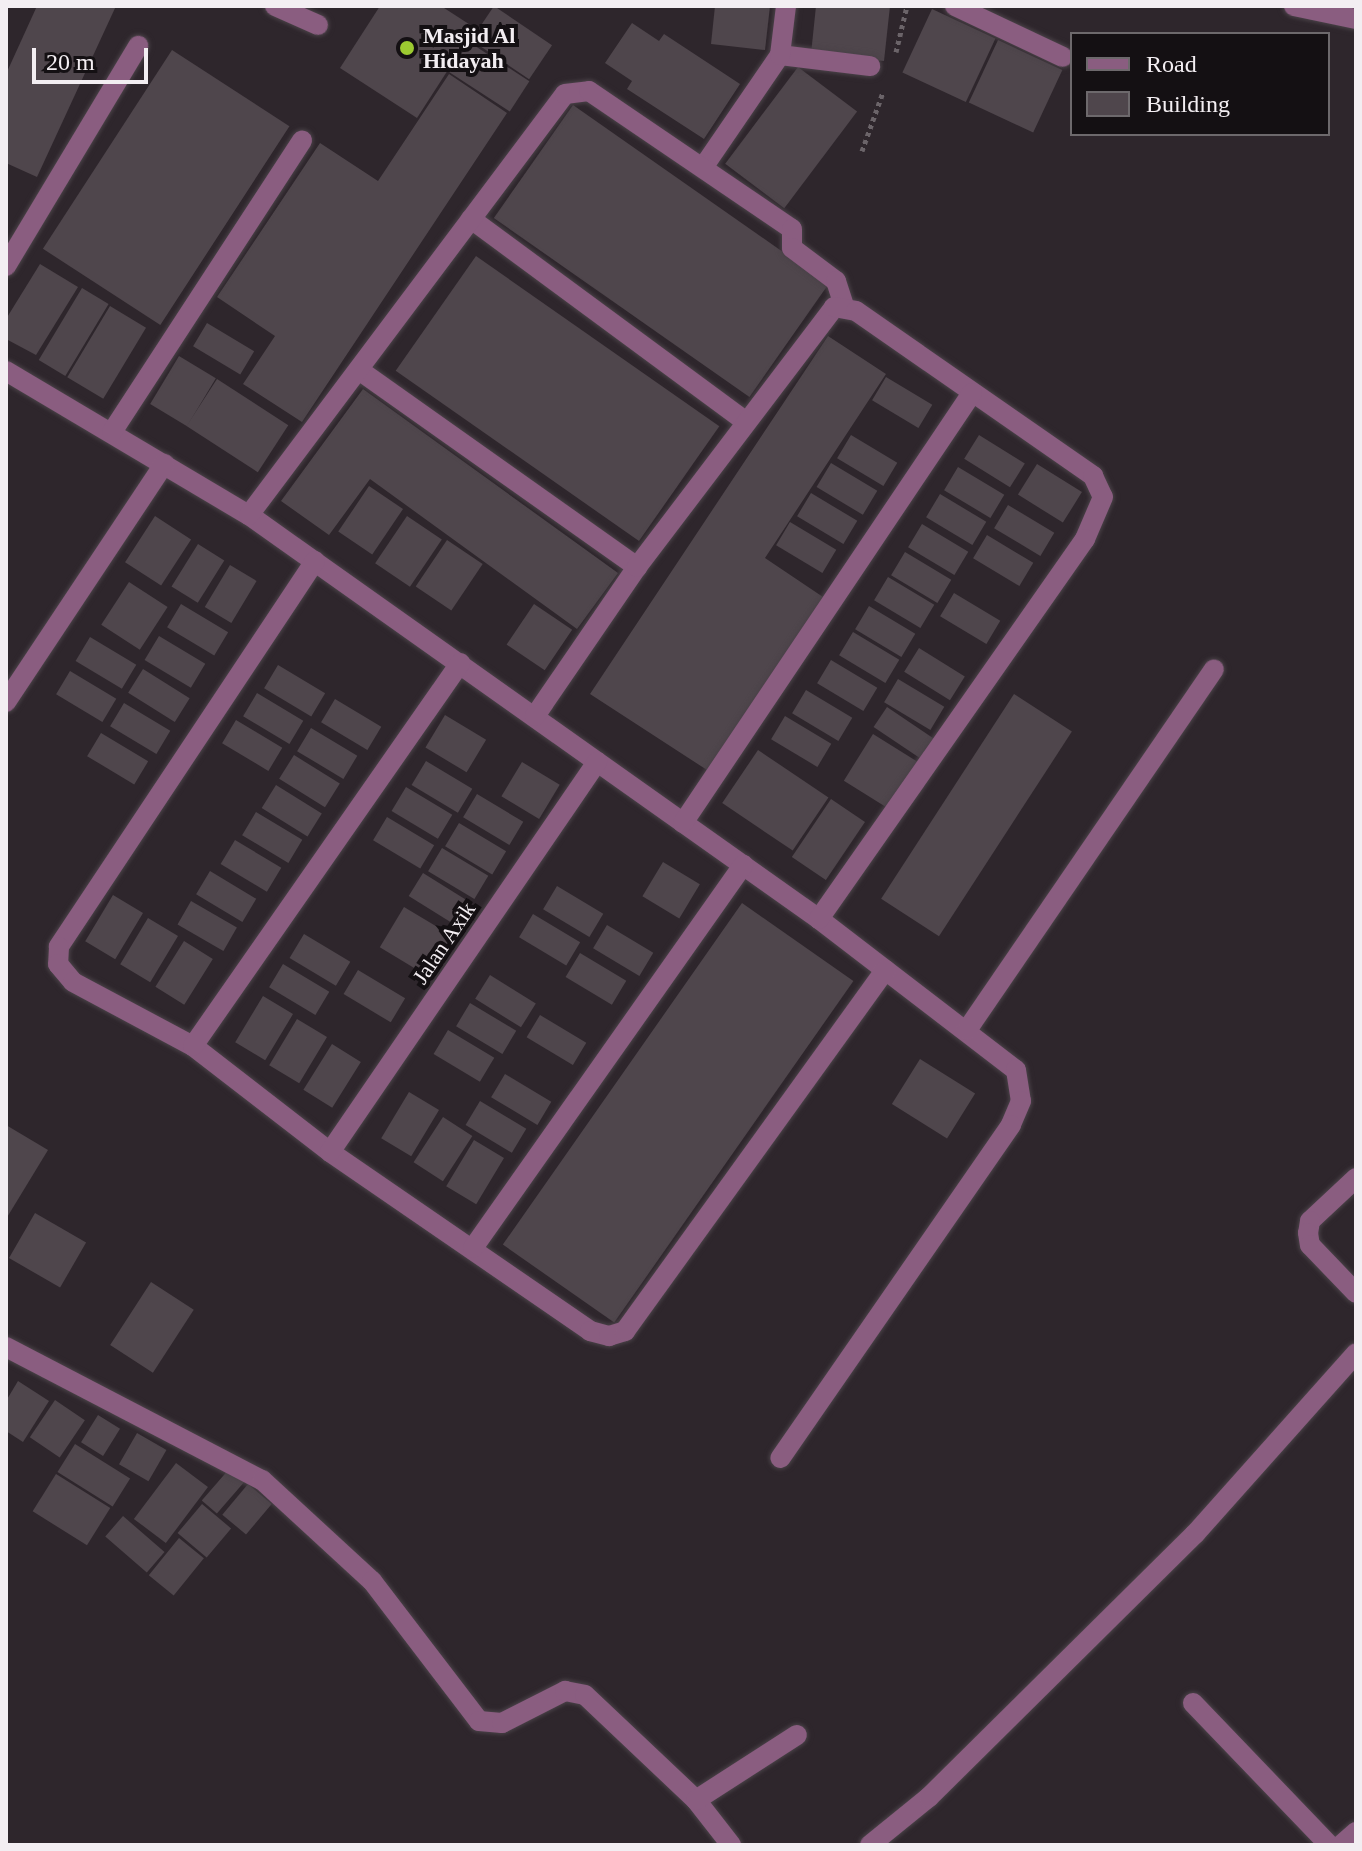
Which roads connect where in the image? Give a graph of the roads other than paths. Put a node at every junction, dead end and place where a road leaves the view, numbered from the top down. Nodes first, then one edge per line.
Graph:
1 (275, 6) edge
2 (786, 6) edge
3 (955, 6) edge
4 (1294, 6) edge
5 (1356, 19) edge
6 (318, 25) dead end
7 (138, 46) dead end
8 (780, 55) junction
9 (1063, 57) dead end
10 (870, 66) dead end
11 (302, 141) dead end
12 (704, 166) junction
13 (471, 219) junction
14 (6, 266) edge
15 (844, 306) junction
16 (359, 370) junction
17 (6, 371) edge
18 (972, 393) junction
19 (744, 420) junction
20 (112, 432) junction
21 (164, 464) junction
22 (249, 515) junction
23 (315, 561) junction
24 (637, 567) junction
25 (460, 663) junction
26 (1214, 669) dead end
27 (6, 702) edge
28 (535, 716) junction
29 (597, 762) junction
30 (683, 823) junction
31 (743, 865) junction
32 (819, 919) junction
33 (885, 970) junction
34 (967, 1030) junction
35 (193, 1046) junction
36 (330, 1152) junction
37 (1356, 1178) edge
38 (473, 1248) junction
39 (1356, 1293) edge
40 (6, 1347) edge
41 (1356, 1353) edge
42 (780, 1458) dead end
43 (1193, 1703) dead end
44 (797, 1735) dead end
45 (696, 1800) junction
46 (1356, 1832) edge
47 (731, 1845) edge
48 (870, 1845) edge
49 (1329, 1845) edge
50 (1341, 1845) edge

1 - 6 street
2 - 8 street
3 - 9 street
4 - 5 street
7 - 14 street
8 - 10 street
8 - 12 street
11 - 20 street
12 - 13 street
12 - 15 street
13 - 16 street
13 - 19 street
15 - 18 street
15 - 19 street
16 - 22 street
16 - 24 street
17 - 20 street
18 - 30 street
18 - 32 street
19 - 24 street
20 - 21 street
21 - 22 street
21 - 27 street
22 - 23 street
23 - 25 street
23 - 35 street
24 - 28 street
25 - 28 street
25 - 35 street
26 - 34 street
28 - 29 street
29 - 30 street
29 - 36 street, Jalan Axik
30 - 31 street
31 - 32 street
31 - 38 street
32 - 33 street
33 - 34 street
33 - 38 street
34 - 42 street
35 - 36 street
36 - 38 street
37 - 39 street
40 - 45 street
41 - 48 street
43 - 49 street
44 - 45 street
45 - 47 street
46 - 50 street

